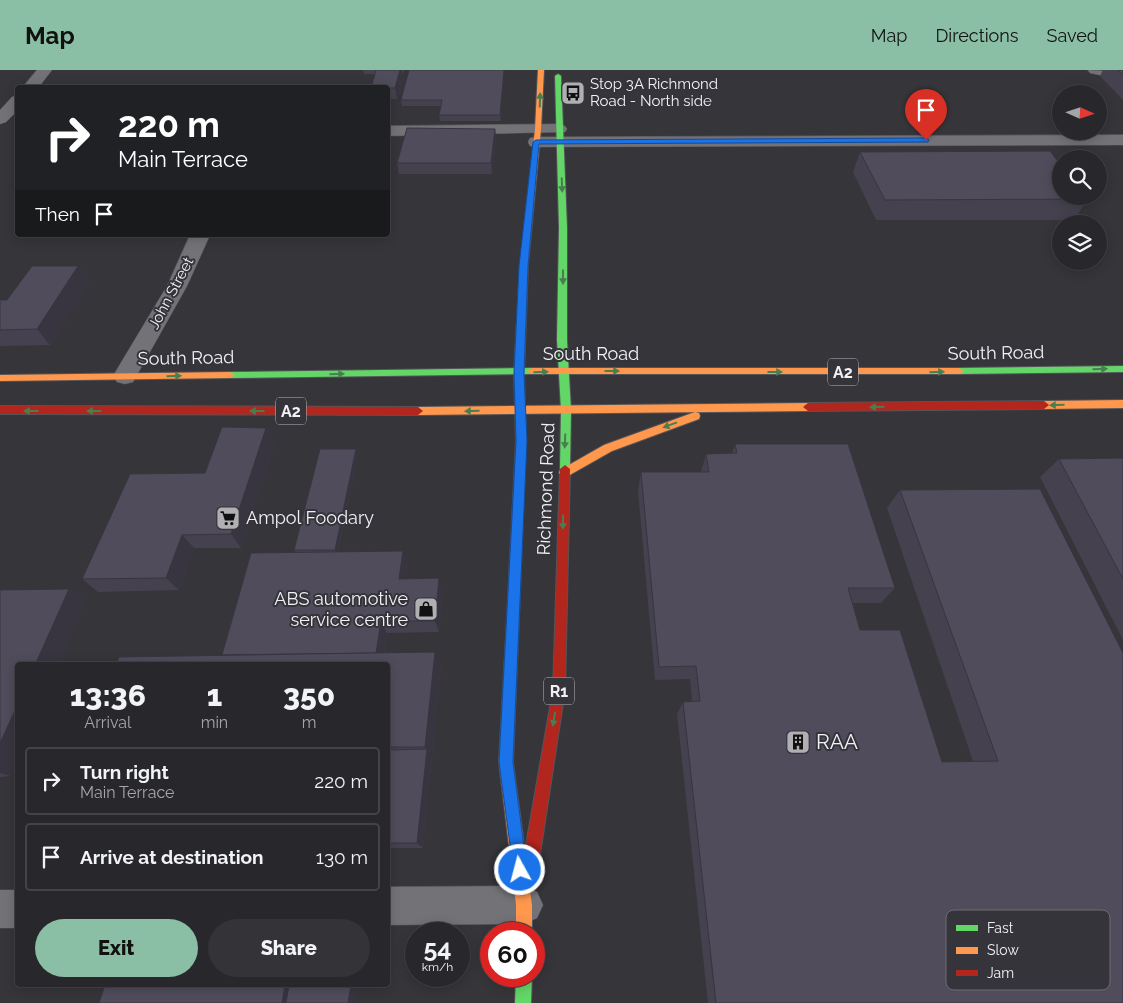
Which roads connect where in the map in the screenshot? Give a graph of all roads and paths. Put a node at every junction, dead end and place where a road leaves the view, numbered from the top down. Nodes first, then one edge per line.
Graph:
1 (46, 70) edge
2 (540, 70) edge
3 (558, 70) edge
4 (1095, 70) edge
5 (1123, 76) edge
6 (32, 85) edge
7 (15, 105) edge
8 (3, 127) edge
9 (390, 131) edge
10 (537, 135) junction
11 (559, 135) junction
12 (1123, 140) edge
13 (199, 237) edge
14 (1123, 369) edge
15 (564, 371) junction
16 (519, 373) junction
17 (125, 376) junction
18 (0, 378) edge
19 (1123, 404) edge
20 (715, 408) junction
21 (520, 409) junction
22 (0, 410) edge
23 (566, 410) junction
24 (564, 473) junction
25 (390, 906) edge
26 (0, 909) edge
27 (15, 909) edge
28 (524, 920) edge
29 (524, 987) edge
30 (523, 1003) edge

1 - 6 street
10 -> 2 main road, Richmond Road
3 - 11 main road, Richmond Road
4 - 5 street
7 - 8 street
9 - 10 street
10 - 11 street
10 - 16 main road, Richmond Road
11 - 12 street
11 -> 15 main road, Richmond Road
13 - 17 street, John Street
15 -> 14 main road, South Road / A2
16 -> 15 main road, South Road / A2
15 - 23 main road, Richmond Road / R1
17 -> 16 main road, South Road / A2
16 - 21 main road, Richmond Road
17 - 18 main road, South Road / A2
19 -> 20 main road, A2
20 - 23 main road, A2
20 -> 24 main road
21 -> 22 main road, A2
21 - 23 main road, A2
21 - 28 main road, Richmond Road
23 -> 24 main road, Richmond Road / R1
24 -> 28 main road, Richmond Road / R1
25 - 28 street
26 - 27 street
29 - 30 main road

